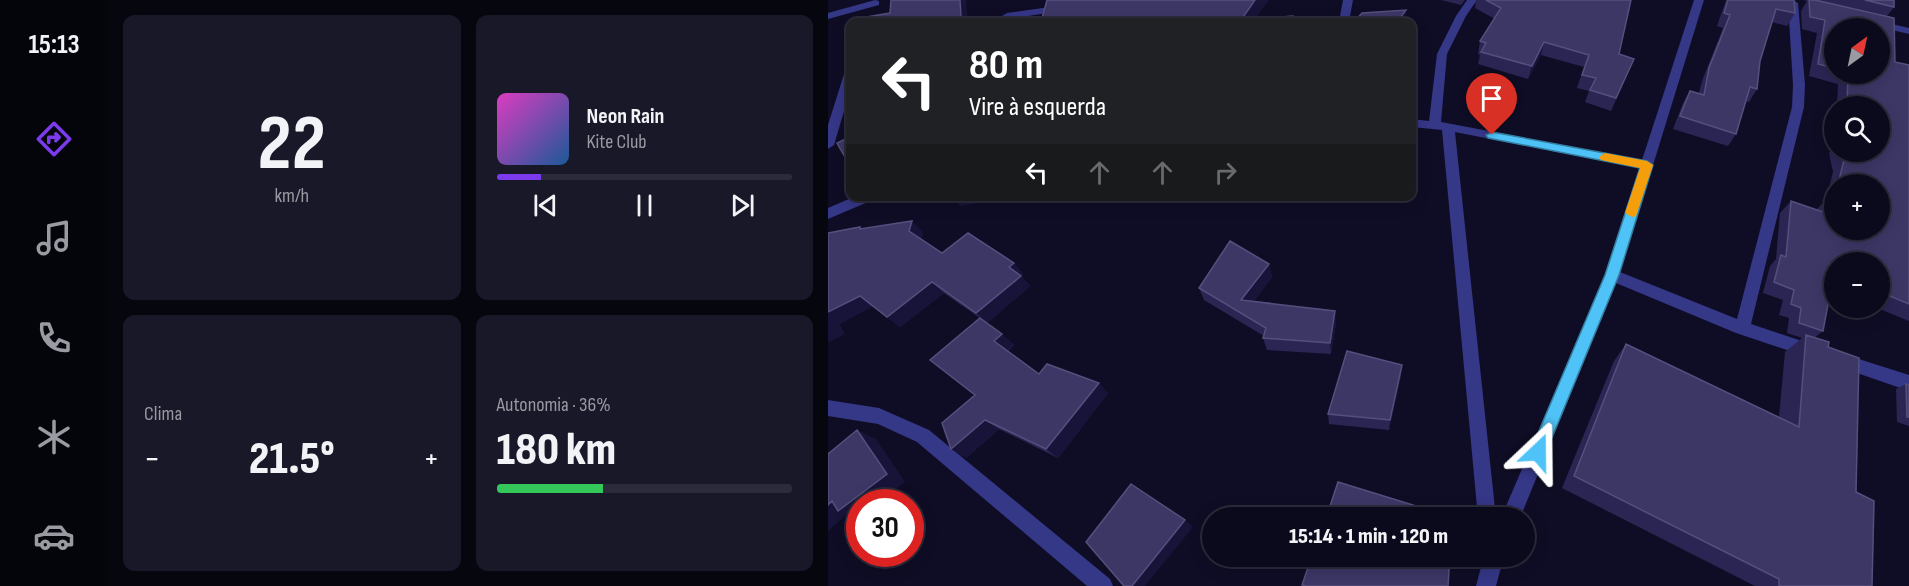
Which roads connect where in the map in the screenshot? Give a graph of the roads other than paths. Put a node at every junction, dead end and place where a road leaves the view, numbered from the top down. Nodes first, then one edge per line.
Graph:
1 (1348, 0) edge
2 (1472, 0) edge
3 (1699, 0) edge
4 (1779, 0) edge
5 (874, 5) edge
6 (1072, 7) edge
7 (828, 16) edge
8 (1007, 16) dead end
9 (1345, 18) edge
10 (1890, 26) edge
11 (1909, 31) edge
12 (846, 87) edge
13 (1416, 123) edge
14 (1441, 126) junction
15 (828, 145) edge
16 (1647, 165) junction
17 (858, 201) edge
18 (828, 214) edge
19 (1612, 275) junction
20 (1742, 328) junction
21 (1909, 383) edge
22 (828, 408) edge
23 (1486, 507) edge
24 (1515, 507) edge
25 (1490, 567) edge
26 (1103, 586) edge
27 (1486, 586) edge

1 - 9 street
2 - 14 street
3 - 16 street
4 - 20 street
5 - 7 street
6 - 8 street
10 - 11 street
12 - 15 street
13 - 14 street
14 - 16 street
14 - 23 street
16 - 19 street
17 - 18 street
19 - 20 street
19 - 24 street
20 - 21 street
22 - 26 street
25 - 27 street

